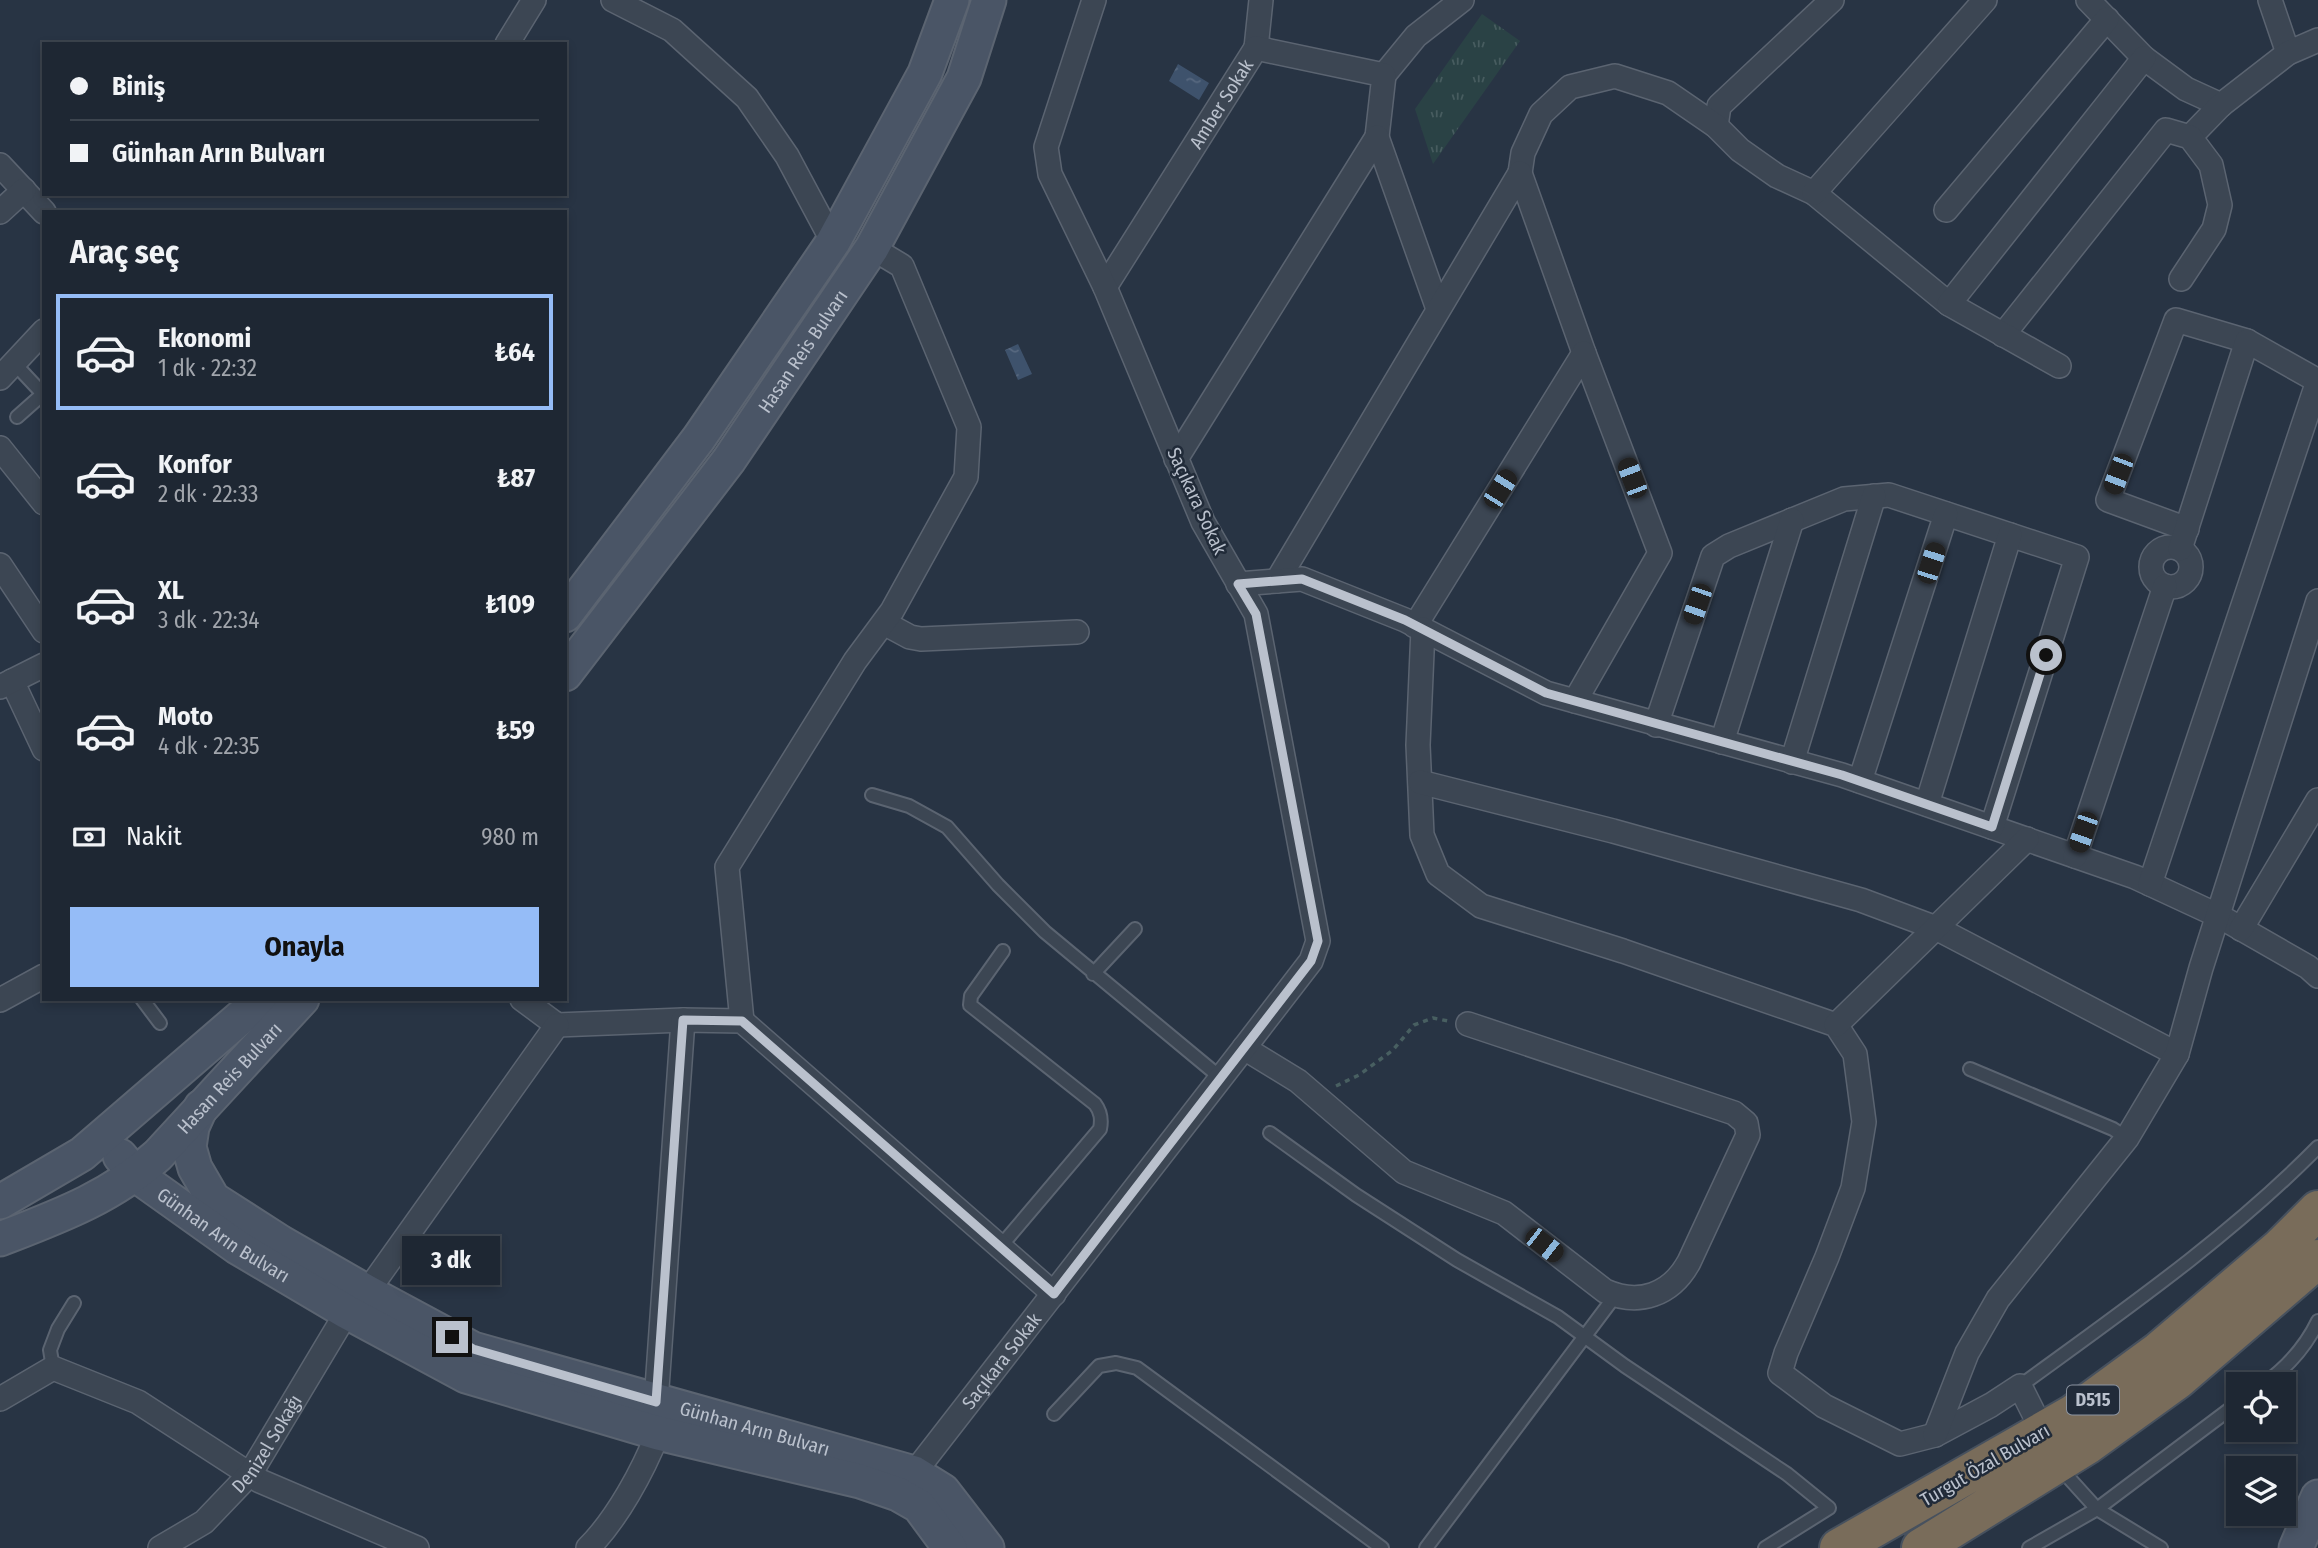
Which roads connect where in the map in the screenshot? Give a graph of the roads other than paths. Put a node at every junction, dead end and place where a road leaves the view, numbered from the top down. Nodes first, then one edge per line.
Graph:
1 (534, 0) edge
2 (613, 0) edge
3 (952, 0) edge
4 (989, 0) edge
5 (1094, 0) edge
6 (1261, 0) edge
7 (1462, 0) edge
8 (1832, 0) edge
9 (1985, 0) edge
10 (2088, 0) edge
11 (2270, 0) edge
12 (2107, 19) junction
13 (2318, 40) edge
14 (509, 42) edge
15 (1256, 48) junction
16 (2288, 53) junction
17 (2144, 58) junction
18 (1384, 75) junction
19 (2221, 105) junction
20 (1716, 126) junction
21 (1377, 137) junction
22 (2190, 137) junction
23 (0, 165) edge
24 (1520, 173) junction
25 (24, 190) junction
26 (1814, 193) junction
27 (42, 210) edge
28 (1946, 210) dead end
29 (0, 212) edge
30 (834, 242) junction
31 (872, 248) junction
32 (2181, 279) dead end
33 (1105, 287) junction
34 (1949, 304) junction
35 (1438, 309) junction
36 (42, 333) edge
37 (2003, 335) junction
38 (2247, 341) junction
39 (1584, 353) junction
40 (2059, 366) dead end
41 (7, 370) edge
42 (2318, 381) edge
43 (42, 392) edge
44 (42, 394) edge
45 (17, 417) dead end
46 (699, 438) junction
47 (0, 448) edge
48 (1176, 459) junction
49 (729, 460) junction
50 (663, 488) junction
51 (1874, 496) junction
52 (42, 500) edge
53 (692, 507) junction
54 (1946, 514) junction
55 (1792, 520) junction
56 (2010, 535) junction
57 (2184, 539) junction
58 (0, 565) edge
59 (1277, 581) junction
60 (1238, 584) junction
61 (567, 611) edge
62 (2316, 614) edge
63 (884, 623) junction
64 (42, 628) edge
65 (1419, 628) junction
66 (1077, 632) dead end
67 (42, 666) edge
68 (567, 671) edge
69 (6, 684) edge
70 (1575, 701) junction
71 (1656, 724) junction
72 (1722, 742) junction
73 (42, 745) edge
74 (1792, 762) junction
75 (1860, 781) junction
76 (1420, 782) junction
77 (872, 794) dead end
78 (2318, 800) edge
79 (1927, 804) junction
80 (1992, 827) junction
81 (2027, 839) junction
82 (2075, 856) junction
83 (2150, 884) junction
84 (2219, 916) junction
85 (1936, 928) junction
86 (1135, 929) dead end
87 (2241, 929) junction
88 (1003, 951) dead end
89 (1093, 974) junction
90 (2318, 976) edge
91 (42, 977) edge
92 (0, 1000) edge
93 (144, 1001) edge
94 (260, 1001) edge
95 (300, 1001) edge
96 (525, 1001) edge
97 (683, 1020) junction
98 (742, 1021) junction
99 (160, 1023) dead end
100 (1468, 1024) road end
101 (557, 1025) junction
102 (1836, 1025) junction
103 (1244, 1048) junction
104 (2177, 1054) junction
105 (1970, 1069) dead end
106 (1221, 1078) junction
107 (201, 1107) junction
108 (124, 1119) junction
109 (1270, 1133) dead end
110 (2127, 1138) junction
111 (2318, 1147) edge
112 (149, 1149) junction
113 (0, 1202) edge
114 (199, 1206) junction
115 (2318, 1210) edge
116 (57, 1217) junction
117 (0, 1239) edge
118 (1000, 1247) junction
119 (2314, 1279) edge
120 (1054, 1294) junction
121 (1615, 1296) junction
122 (357, 1302) junction
123 (74, 1303) dead end
124 (2318, 1321) edge
125 (1583, 1336) junction
126 (54, 1368) junction
127 (2281, 1372) edge
128 (2021, 1386) junction
129 (0, 1399) edge
130 (2226, 1413) edge
131 (1054, 1414) dead end
132 (657, 1417) junction
133 (1935, 1435) junction
134 (2050, 1448) junction
135 (250, 1474) junction
136 (906, 1483) junction
137 (2318, 1497) edge
138 (2097, 1508) junction
139 (160, 1548) edge
140 (417, 1548) edge
141 (588, 1548) edge
142 (950, 1548) edge
143 (987, 1548) edge
144 (1382, 1548) edge
145 (1426, 1548) edge
146 (1765, 1548) edge
147 (1839, 1548) edge
148 (1921, 1548) edge
149 (2029, 1548) edge
150 (2161, 1548) edge
151 (2295, 1548) edge

1 - 14 street
2 - 30 street
3 - 30 main road, Hasan Reis Bulvarı
4 - 31 main road, Hasan Reis Bulvarı
5 - 33 street, Saçıkara Sokak
6 - 15 street
7 - 18 street
8 - 20 street
9 - 26 street
10 - 12 street
11 - 16 street
12 - 17 street
12 - 28 street
13 - 16 street
15 - 18 street, Amber Sokak
15 - 33 street, Amber Sokak
16 - 19 street
17 - 19 street
17 - 34 street
18 - 21 street
19 - 22 street
20 - 24 street
20 - 26 street
21 - 35 street
21 - 48 street
22 - 32 street
22 - 37 street
23 - 25 street
24 - 35 street
24 - 39 street
25 - 27 street
25 - 29 street
26 - 34 street
30 - 46 main road, Hasan Reis Bulvarı
31 - 49 main road, Hasan Reis Bulvarı
31 - 63 street
33 - 48 street, Saçıkara Sokak
34 - 37 street
35 - 59 street
36 - 41 street
37 - 40 street
38 - 42 street
38 - 57 street
38 - 57 street
39 - 65 street
39 - 70 street
41 - 43 lane
42 - 83 street
44 - 45 lane
46 - 49 street
46 - 50 main road, Hasan Reis Bulvarı
47 - 52 street
48 - 60 street, Saçıkara Sokak
49 - 53 main road, Hasan Reis Bulvarı
50 - 53 street
50 - 61 main road, Hasan Reis Bulvarı
51 - 54 street
51 - 55 street
51 - 74 street
53 - 68 main road, Hasan Reis Bulvarı
54 - 56 street
54 - 75 street
55 - 71 street
55 - 72 street
56 - 79 street
56 - 80 street
57 - 82 street
58 - 64 street
59 - 60 street
59 - 65 street
60 - 103 street, Saçıkara Sokak
62 - 84 street
63 - 66 street
63 - 98 street
65 - 70 street
65 - 76 street
67 - 69 street
69 - 73 street
70 - 71 street
71 - 72 street
72 - 74 street
74 - 75 street
75 - 79 street
76 - 85 street
76 - 102 street
77 - 89 lane
78 - 87 street
79 - 80 street
80 - 81 street
81 - 82 street
81 - 85 street
82 - 83 street
83 - 84 street
84 - 87 street
84 - 104 street
85 - 102 street
85 - 104 street
86 - 89 lane
87 - 90 street
88 - 118 lane
89 - 106 lane
91 - 92 street
93 - 99 lane
94 - 108 main road, Hasan Reis Bulvarı
95 - 107 main road, Hasan Reis Bulvarı
96 - 101 street
97 - 98 street
97 - 101 street
97 - 132 street
98 - 118 street
100 - 121 street
101 - 122 street, Denizel Sokağı
102 - 133 street
103 - 106 street, Saçıkara Sokak
103 - 121 street
104 - 110 street
105 - 110 lane
106 - 120 street, Saçıkara Sokak
107 - 112 main road, Hasan Reis Bulvarı
107 - 114 main road, Günhan Arın Bulvarı
108 - 112 main road
108 - 113 main road, Hasan Reis Bulvarı
109 - 125 lane
110 - 133 street
111 - 128 lane
112 - 114 main road, Günhan Arın Bulvarı
112 - 114 main road
112 - 116 main road, Hasan Reis Bulvarı
114 - 116 main road
114 - 122 main road, Günhan Arın Bulvarı
115 - 134 highway, Turgut Özal Bulvarı / D515
116 - 117 main road
118 - 120 street
119 - 134 highway, Turgut Özal Bulvarı / D515
120 - 136 street, Saçıkara Sokak
121 - 125 lane
122 - 132 main road, Günhan Arın Bulvarı
122 - 135 street, Denizel Sokağı
123 - 126 lane
124 - 127 lane
125 - 145 lane
125 - 146 lane
126 - 129 street
126 - 135 street
128 - 133 street
128 - 134 street
130 - 138 lane
131 - 144 lane
132 - 136 main road, Günhan Arın Bulvarı
132 - 141 street
134 - 138 lane
134 - 147 highway, Turgut Özal Bulvarı / D515
134 - 148 highway, Turgut Özal Bulvarı / D515
135 - 139 street, Denizel Sokağı
135 - 140 street
136 - 142 main road, Günhan Arın Bulvarı
136 - 143 main road, Günhan Arın Bulvarı
137 - 151 main road
138 - 149 lane
138 - 150 lane

